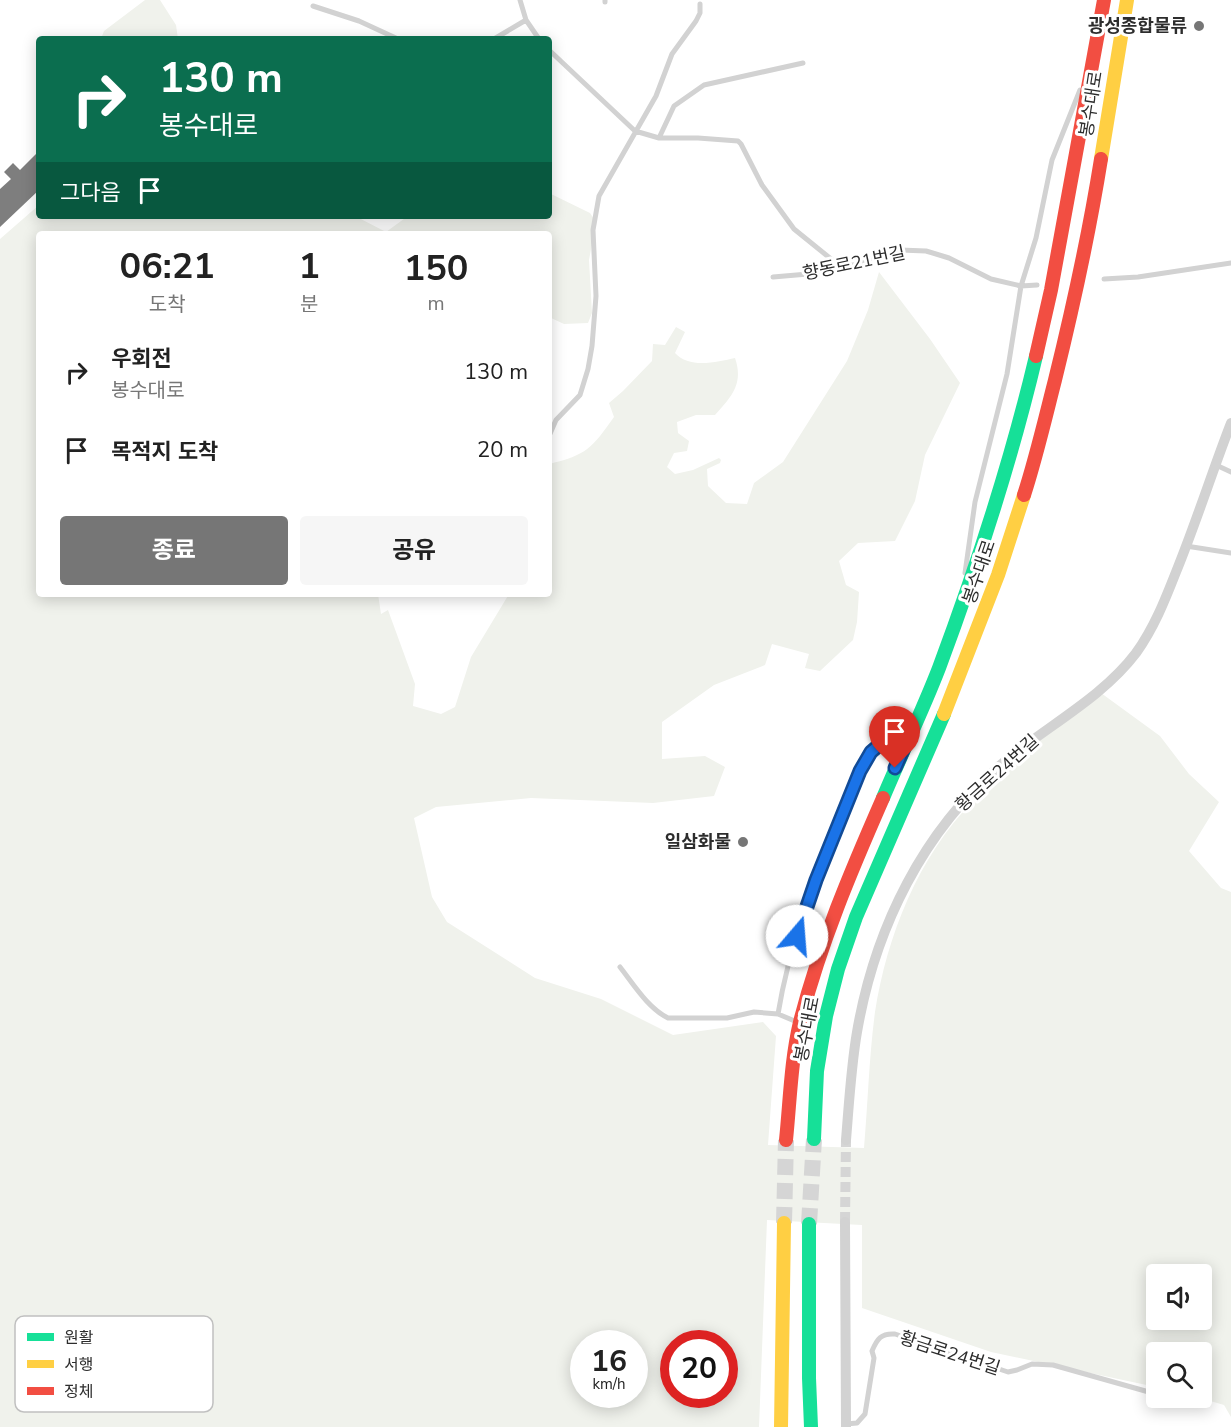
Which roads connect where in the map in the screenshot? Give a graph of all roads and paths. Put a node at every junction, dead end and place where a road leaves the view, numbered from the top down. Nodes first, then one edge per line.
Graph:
1 (520, 0) edge
2 (1104, 0) edge
3 (1128, 0) edge
4 (700, 4) dead end
5 (313, 6) dead end
6 (525, 20) junction
7 (392, 36) edge
8 (499, 36) edge
9 (537, 36) edge
10 (552, 53) edge
11 (1094, 55) junction
12 (803, 63) dead end
13 (635, 131) junction
14 (659, 138) junction
15 (1231, 262) edge
16 (860, 263) junction
17 (773, 277) dead end
18 (1104, 279) dead end
19 (1037, 285) dead end
20 (1021, 286) junction
21 (1231, 423) edge
22 (552, 429) edge
23 (1216, 465) junction
24 (1231, 472) edge
25 (1186, 546) junction
26 (1231, 553) edge
27 (960, 609) junction
28 (912, 730) junction
29 (620, 967) dead end
30 (778, 1014) junction
31 (800, 1023) junction
32 (814, 1139) tunnel mouth
33 (786, 1140) tunnel mouth
34 (846, 1140) tunnel mouth
35 (845, 1222) tunnel mouth
36 (784, 1223) tunnel mouth
37 (809, 1224) tunnel mouth
38 (1146, 1391) edge
39 (846, 1426) edge
40 (781, 1427) edge
41 (811, 1427) edge

1 - 6 lane
2 - 11 main road, 봉수대로
3 - 32 main road, 봉수대로
4 - 13 lane
5 - 7 lane
6 - 8 lane
6 - 9 lane
10 - 13 lane
11 - 20 lane
11 - 27 main road, 봉수대로
12 - 14 lane
13 - 14 lane
13 - 22 lane
14 - 16 lane
15 - 18 lane
16 - 17 lane, 향동로21번길
16 - 20 lane, 향동로21번길
19 - 20 lane, 향동로21번길
20 - 27 lane
21 - 23 street, 황금로24번길
23 - 24 lane
23 - 25 street, 황금로24번길
25 - 26 lane
25 - 34 street, 황금로24번길
27 - 28 main road, 봉수대로
28 - 30 lane, 봉수대로
28 - 31 main road, 봉수대로
29 - 30 lane, 봉수대로
30 - 31 lane, 봉수대로
31 - 33 main road, 봉수대로
35 - 39 street, 황금로24번길
36 - 40 main road
37 - 41 main road
38 - 39 lane, 황금로24번길

